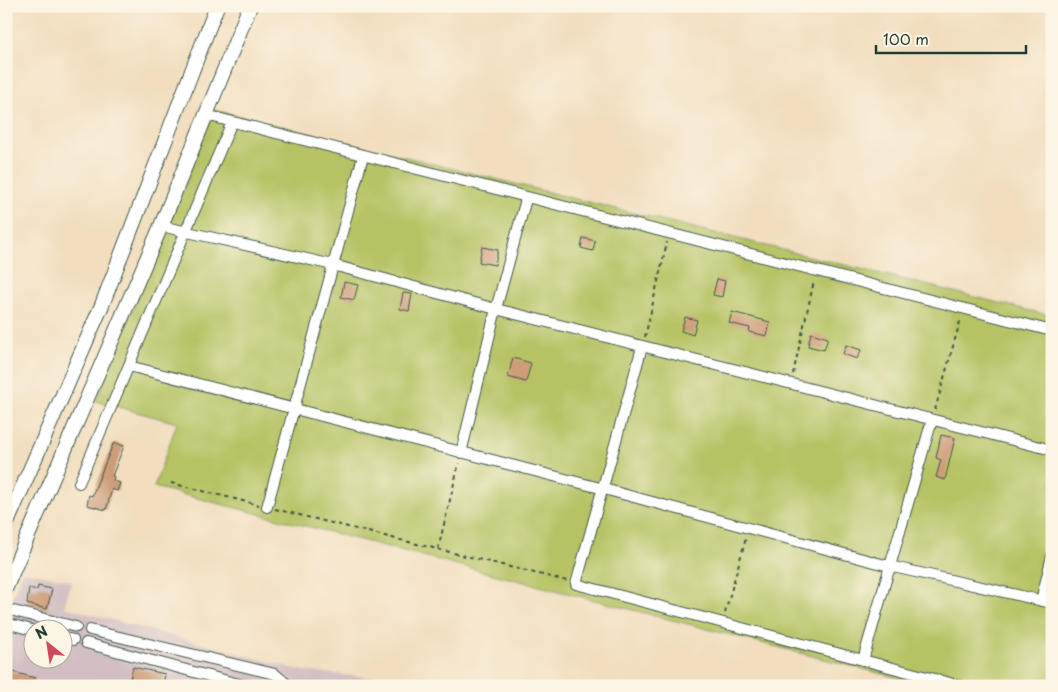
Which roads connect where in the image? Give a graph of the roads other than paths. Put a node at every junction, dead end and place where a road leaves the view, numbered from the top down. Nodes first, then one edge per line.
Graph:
1 (217, 6) edge
2 (250, 6) edge
3 (206, 115) junction
4 (232, 122) junction
5 (363, 156) junction
6 (526, 199) junction
7 (161, 226) junction
8 (187, 232) junction
9 (333, 265) junction
10 (496, 309) junction
11 (1052, 331) edge
12 (642, 347) junction
13 (129, 366) junction
14 (294, 409) junction
15 (932, 420) junction
16 (1052, 450) edge
17 (461, 453) junction
18 (79, 483) dead end
19 (604, 489) junction
20 (267, 507) road end
21 (6, 525) edge
22 (1052, 556) edge
23 (889, 566) junction
24 (6, 587) edge
25 (1041, 601) junction
26 (1052, 603) edge
27 (6, 609) edge
28 (6, 623) edge
29 (22, 627) edge
30 (76, 627) dead end
31 (90, 630) dead end
32 (86, 643) dead end
33 (863, 660) junction
34 (246, 686) edge
35 (289, 686) edge
36 (961, 686) edge

1 - 21 highway
2 - 3 highway
3 - 4 street
3 - 7 highway
4 - 5 street
4 - 8 street
5 - 6 street
5 - 9 street
6 - 10 street
6 - 11 street
7 - 8 street
7 - 24 highway
8 - 9 street
8 - 13 street
9 - 10 street
9 - 14 street
10 - 12 street
10 - 17 street
12 - 15 street
12 - 19 street
13 - 14 street
13 - 18 street
14 - 17 street
14 - 20 street
15 - 16 street
15 - 23 street
17 - 19 street
19 - 23 street
19 - 33 street
22 - 25 street
23 - 25 street
23 - 33 street
25 - 26 street
27 - 30 street
28 - 29 street
31 - 35 street
32 - 34 street
33 - 36 street

